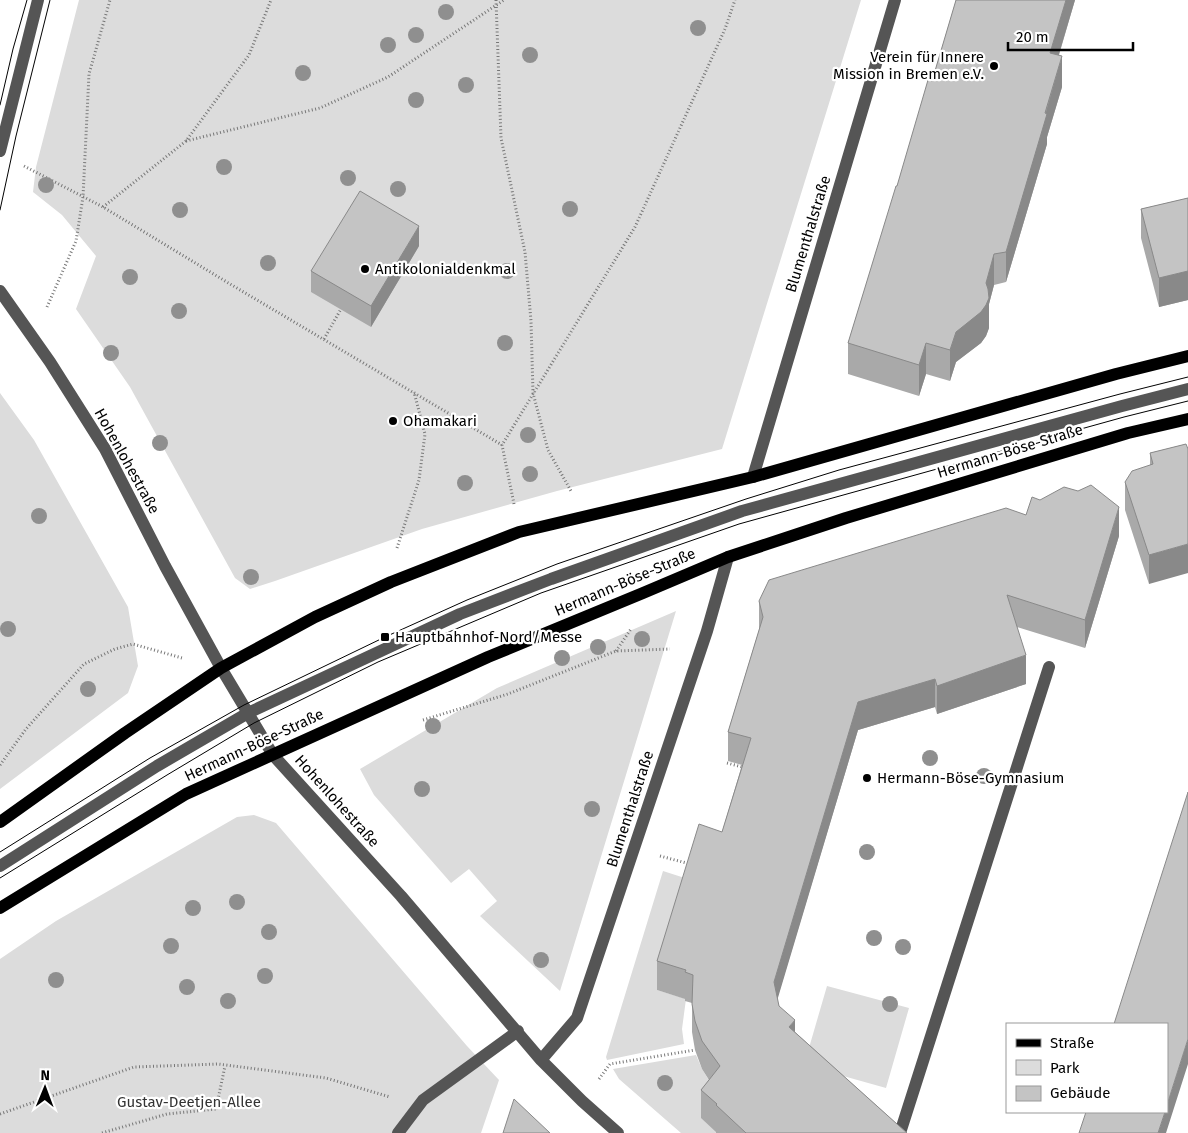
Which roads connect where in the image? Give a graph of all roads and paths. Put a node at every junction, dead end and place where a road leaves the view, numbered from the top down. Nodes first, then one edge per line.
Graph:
1 (38, 0) edge
2 (110, 0) edge
3 (271, 0) edge
4 (496, 0) edge
5 (504, 0) edge
6 (735, 0) edge
7 (895, 0) edge
8 (497, 6) junction
9 (186, 141) junction
10 (0, 151) edge
11 (19, 163) dead end
12 (83, 197) junction
13 (103, 207) junction
14 (0, 291) edge
15 (341, 309) edge
16 (33, 338) junction
17 (324, 339) junction
18 (1188, 356) edge
19 (1188, 389) edge
20 (414, 392) junction
21 (533, 393) junction
22 (1188, 418) edge
23 (502, 445) junction
24 (753, 477) junction
25 (586, 516) junction
26 (519, 532) junction
27 (728, 557) junction
28 (391, 582) junction
29 (700, 648) junction
30 (1049, 667) dead end
31 (221, 668) junction
32 (248, 713) junction
33 (422, 720) dead end
34 (273, 755) junction
35 (727, 763) dead end
36 (0, 765) edge
37 (747, 766) edge
38 (0, 822) edge
39 (634, 848) junction
40 (0, 866) edge
41 (696, 866) edge
42 (0, 908) edge
43 (518, 1031) junction
44 (695, 1050) edge
45 (541, 1060) junction
46 (225, 1066) junction
47 (423, 1100) junction
48 (582, 1101) junction
49 (0, 1114) edge
50 (102, 1133) edge
51 (398, 1133) edge
52 (618, 1133) edge
53 (900, 1133) edge

1 - 10 street
2 - 12 path
3 - 9 path
4 - 8 path
5 - 8 path
6 - 21 path
7 - 24 street, Blumenthalstraße
8 - 9 path
8 - 21 path
9 - 13 path
11 - 12 path
12 - 13 path
12 - 16 path
13 - 17 path
14 - 16 street, Hohenlohestraße
15 - 17 path
16 - 31 street, Hohenlohestraße
17 - 20 path
18 - 24 main road
19 - 32 street
20 - 23 path
20 - 28 path
21 - 23 path
21 - 25 path
22 - 27 main road, Hermann-Böse-Straße
23 - 26 path
24 - 25 main road
25 - 26 main road
26 - 28 main road
27 - 29 street, Blumenthalstraße
27 - 34 main road, Hermann-Böse-Straße
28 - 31 main road
29 - 33 path
29 - 39 street, Blumenthalstraße
30 - 53 street
31 - 32 street, Hohenlohestraße
31 - 36 path
31 - 38 main road
32 - 34 street, Hohenlohestraße
32 - 40 street
34 - 42 main road, Hermann-Böse-Straße
34 - 43 street, Hohenlohestraße
35 - 37 path
39 - 41 path
39 - 45 street, Blumenthalstraße
43 - 45 street, Hohenlohestraße
43 - 47 street
44 - 48 path
45 - 48 street, Hohenlohestraße
46 - 47 path
46 - 49 path
46 - 50 path
47 - 51 street
48 - 52 street, Hohenlohestraße

